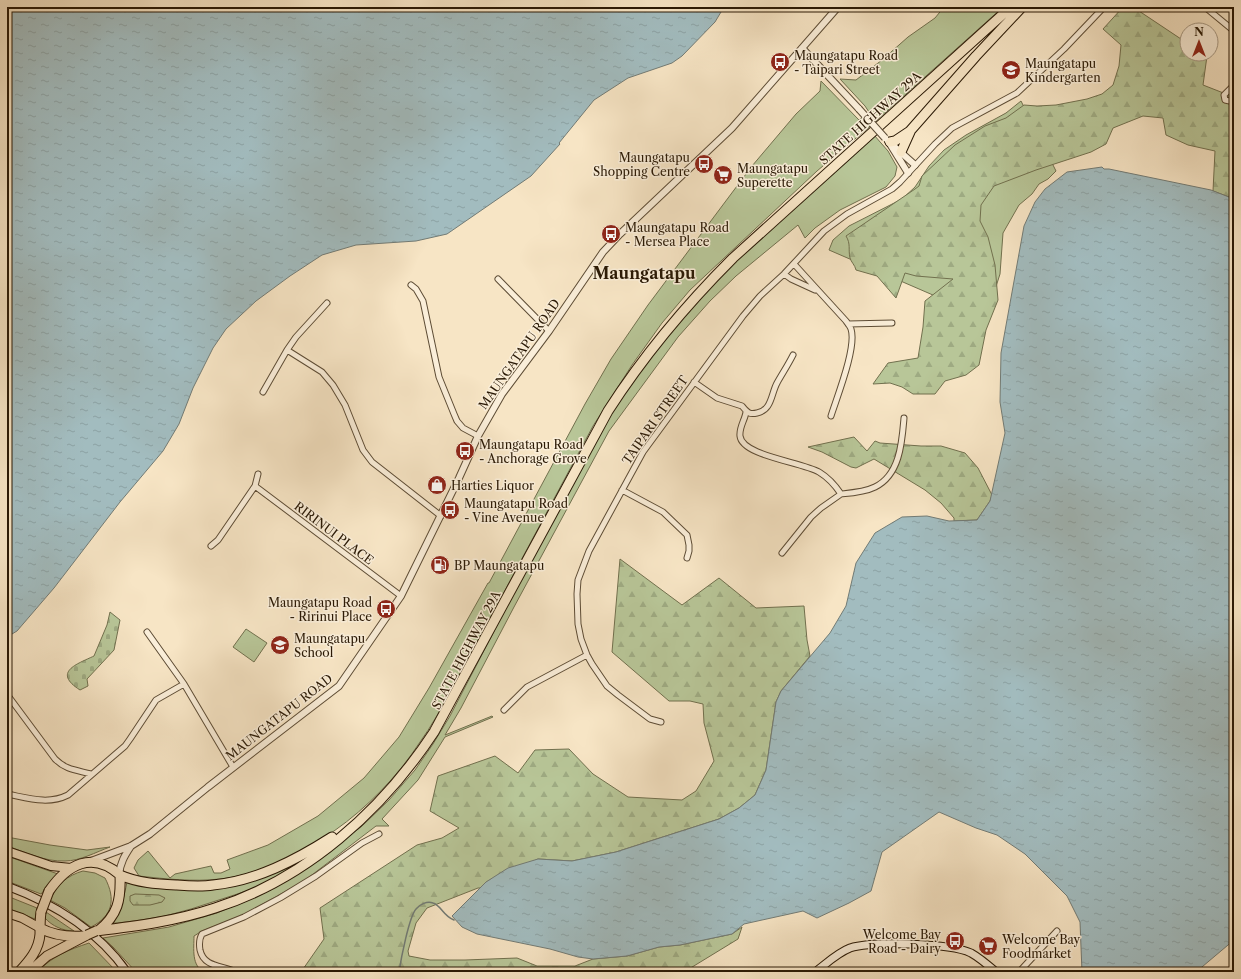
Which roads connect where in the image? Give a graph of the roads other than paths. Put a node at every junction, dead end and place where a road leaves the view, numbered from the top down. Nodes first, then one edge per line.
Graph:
1 (838, 7) edge
2 (1011, 7) edge
3 (1022, 7) edge
4 (1104, 7) edge
5 (1205, 7) edge
6 (1234, 31) edge
7 (802, 48) junction
8 (1234, 84) edge
9 (1234, 102) edge
10 (910, 131) junction
11 (887, 140) junction
12 (902, 152) junction
13 (915, 165) junction
14 (908, 173) junction
15 (794, 264) junction
16 (784, 274) junction
17 (498, 279) dead end
18 (410, 286) dead end
19 (817, 291) junction
20 (327, 303) dead end
21 (892, 323) dead end
22 (848, 324) junction
23 (549, 331) junction
24 (287, 350) junction
25 (793, 355) dead end
26 (694, 382) junction
27 (263, 392) dead end
28 (746, 412) junction
29 (831, 416) dead end
30 (904, 418) dead end
31 (478, 436) junction
32 (258, 474) dead end
33 (254, 486) junction
34 (622, 490) junction
35 (841, 494) junction
36 (441, 516) junction
37 (211, 546) dead end
38 (782, 553) dead end
39 (687, 558) dead end
40 (401, 596) junction
41 (147, 632) dead end
42 (587, 655) junction
43 (184, 684) junction
44 (9, 697) dead end
45 (504, 710) dead end
46 (661, 722) dead end
47 (233, 767) junction
48 (92, 774) junction
49 (7, 794) edge
50 (360, 819) junction
51 (379, 834) dead end
52 (131, 846) junction
53 (7, 851) edge
54 (85, 862) junction
55 (71, 868) junction
56 (119, 875) junction
57 (7, 886) edge
58 (7, 913) edge
59 (40, 928) junction
60 (96, 931) junction
61 (1057, 931) dead end
62 (83, 936) junction
63 (18, 972) edge
64 (28, 972) edge
65 (127, 972) edge
66 (236, 972) edge
67 (815, 972) edge
68 (996, 972) edge
69 (1019, 972) edge

1 - 7 street, MAUNGATAPU ROAD
2 - 50 highway, STATE HIGHWAY 29A
3 - 10 highway
4 - 13 street, TAIPARI STREET
5 - 6 street
7 - 11 street, bridge
7 - 23 street, MAUNGATAPU ROAD
8 - 9 street
10 - 11 highway
10 - 12 highway
11 - 12 street
11 - 14 street
12 - 13 street
13 - 14 street, TAIPARI STREET
14 - 15 street, TAIPARI STREET
15 - 16 street, TAIPARI STREET
15 - 19 street
16 - 19 street
16 - 26 street, TAIPARI STREET
17 - 23 street
18 - 31 street
19 - 22 street
20 - 24 street
21 - 22 street
22 - 29 street
23 - 31 street, MAUNGATAPU ROAD
24 - 27 street
24 - 36 street
25 - 28 street
26 - 28 street
26 - 34 street, TAIPARI STREET
28 - 35 street
30 - 35 street
31 - 36 street, MAUNGATAPU ROAD
32 - 33 street
33 - 37 street
33 - 40 street, RIRINUI PLACE
34 - 39 street
34 - 42 street, TAIPARI STREET
35 - 38 street
36 - 40 street, MAUNGATAPU ROAD
40 - 47 street, MAUNGATAPU ROAD
41 - 43 street
42 - 45 street
42 - 46 street, TAIPARI STREET
43 - 47 street
43 - 48 street
44 - 48 street
47 - 52 street, MAUNGATAPU ROAD
48 - 49 street
50 - 56 highway, STATE HIGHWAY 29A
50 - 60 highway, STATE HIGHWAY 29A
51 - 66 street
52 - 54 street, MAUNGATAPU ROAD
52 - 56 street, MAUNGATAPU ROAD
53 - 55 main road
54 - 55 highway
54 - 56 highway
55 - 59 highway, bridge
56 - 60 highway
57 - 65 main road
58 - 59 main road
59 - 62 highway
59 - 63 highway
60 - 62 highway, bridge
61 - 69 street
62 - 64 highway
67 - 68 main road

